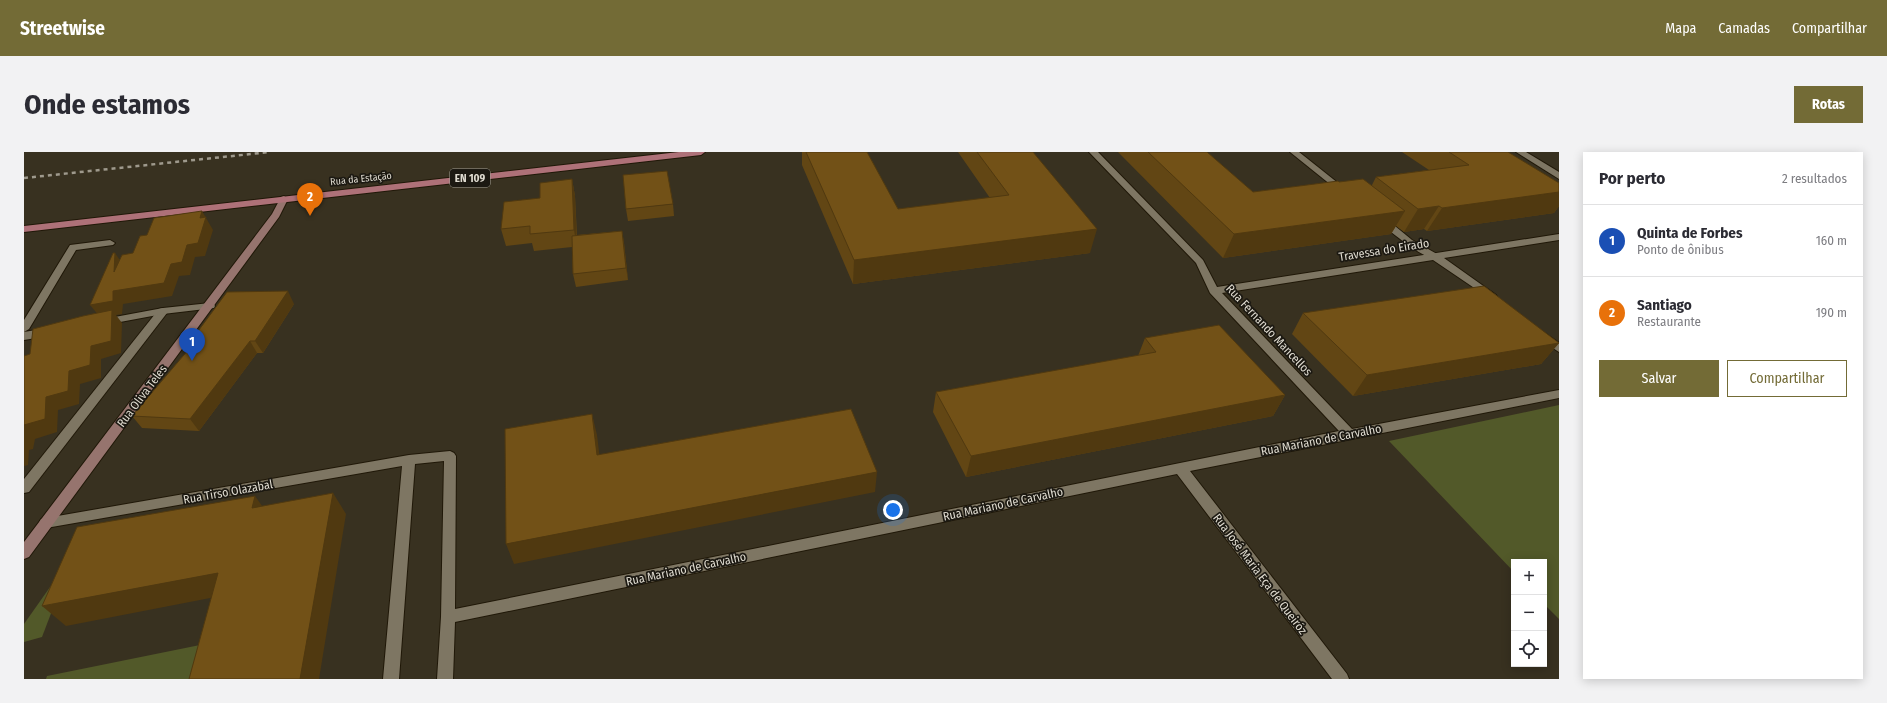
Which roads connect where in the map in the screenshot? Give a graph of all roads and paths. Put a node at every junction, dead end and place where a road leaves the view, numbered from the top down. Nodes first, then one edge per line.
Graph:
1 (701, 152) edge
2 (1093, 152) edge
3 (1294, 152) edge
4 (1520, 152) edge
5 (659, 155) edge
6 (1559, 176) edge
7 (1349, 194) edge
8 (284, 199) junction
9 (1373, 213) edge
10 (24, 229) edge
11 (1559, 237) edge
12 (110, 243) dead end
13 (1434, 256) junction
14 (1214, 290) junction
15 (1502, 305) edge
16 (210, 306) junction
17 (163, 311) junction
18 (93, 324) edge
19 (62, 329) edge
20 (1534, 329) edge
21 (24, 330) edge
22 (24, 336) edge
23 (1559, 348) edge
24 (1559, 394) edge
25 (1349, 434) junction
26 (409, 460) junction
27 (1180, 468) junction
28 (24, 488) edge
29 (46, 523) junction
30 (24, 553) edge
31 (448, 617) junction
32 (391, 679) edge
33 (445, 679) edge
34 (1341, 679) edge

1 - 5 main road, Rua da Estação / EN 109
2 - 14 street, Rua Fernando Mancellos
3 - 7 street
4 - 6 street
5 - 8 main road, Rua da Estação / EN 109
8 - 10 main road, Rua da Estação / EN 109
8 - 16 main road, Rua Oliva Teles
9 - 13 street
11 - 13 street, Travessa do Eirado
12 - 21 street
13 - 14 street, Travessa do Eirado
13 - 15 street
14 - 25 street, Rua Fernando Mancellos
16 - 17 street
16 - 29 main road, Rua Oliva Teles
17 - 18 street
17 - 28 street
19 - 22 street
20 - 23 street
24 - 25 street, Rua Mariano de Carvalho
25 - 27 street, Rua Mariano de Carvalho
26 - 29 street, Rua Tirso Olazabal
26 - 31 street, Rua Tirso Olazabal
26 - 32 street
27 - 31 street, Rua Mariano de Carvalho
27 - 34 street, Rua José Maria Eça de Queiróz
29 - 30 main road, Rua Oliva Teles
31 - 33 street, Rua Tirso Olazabal

